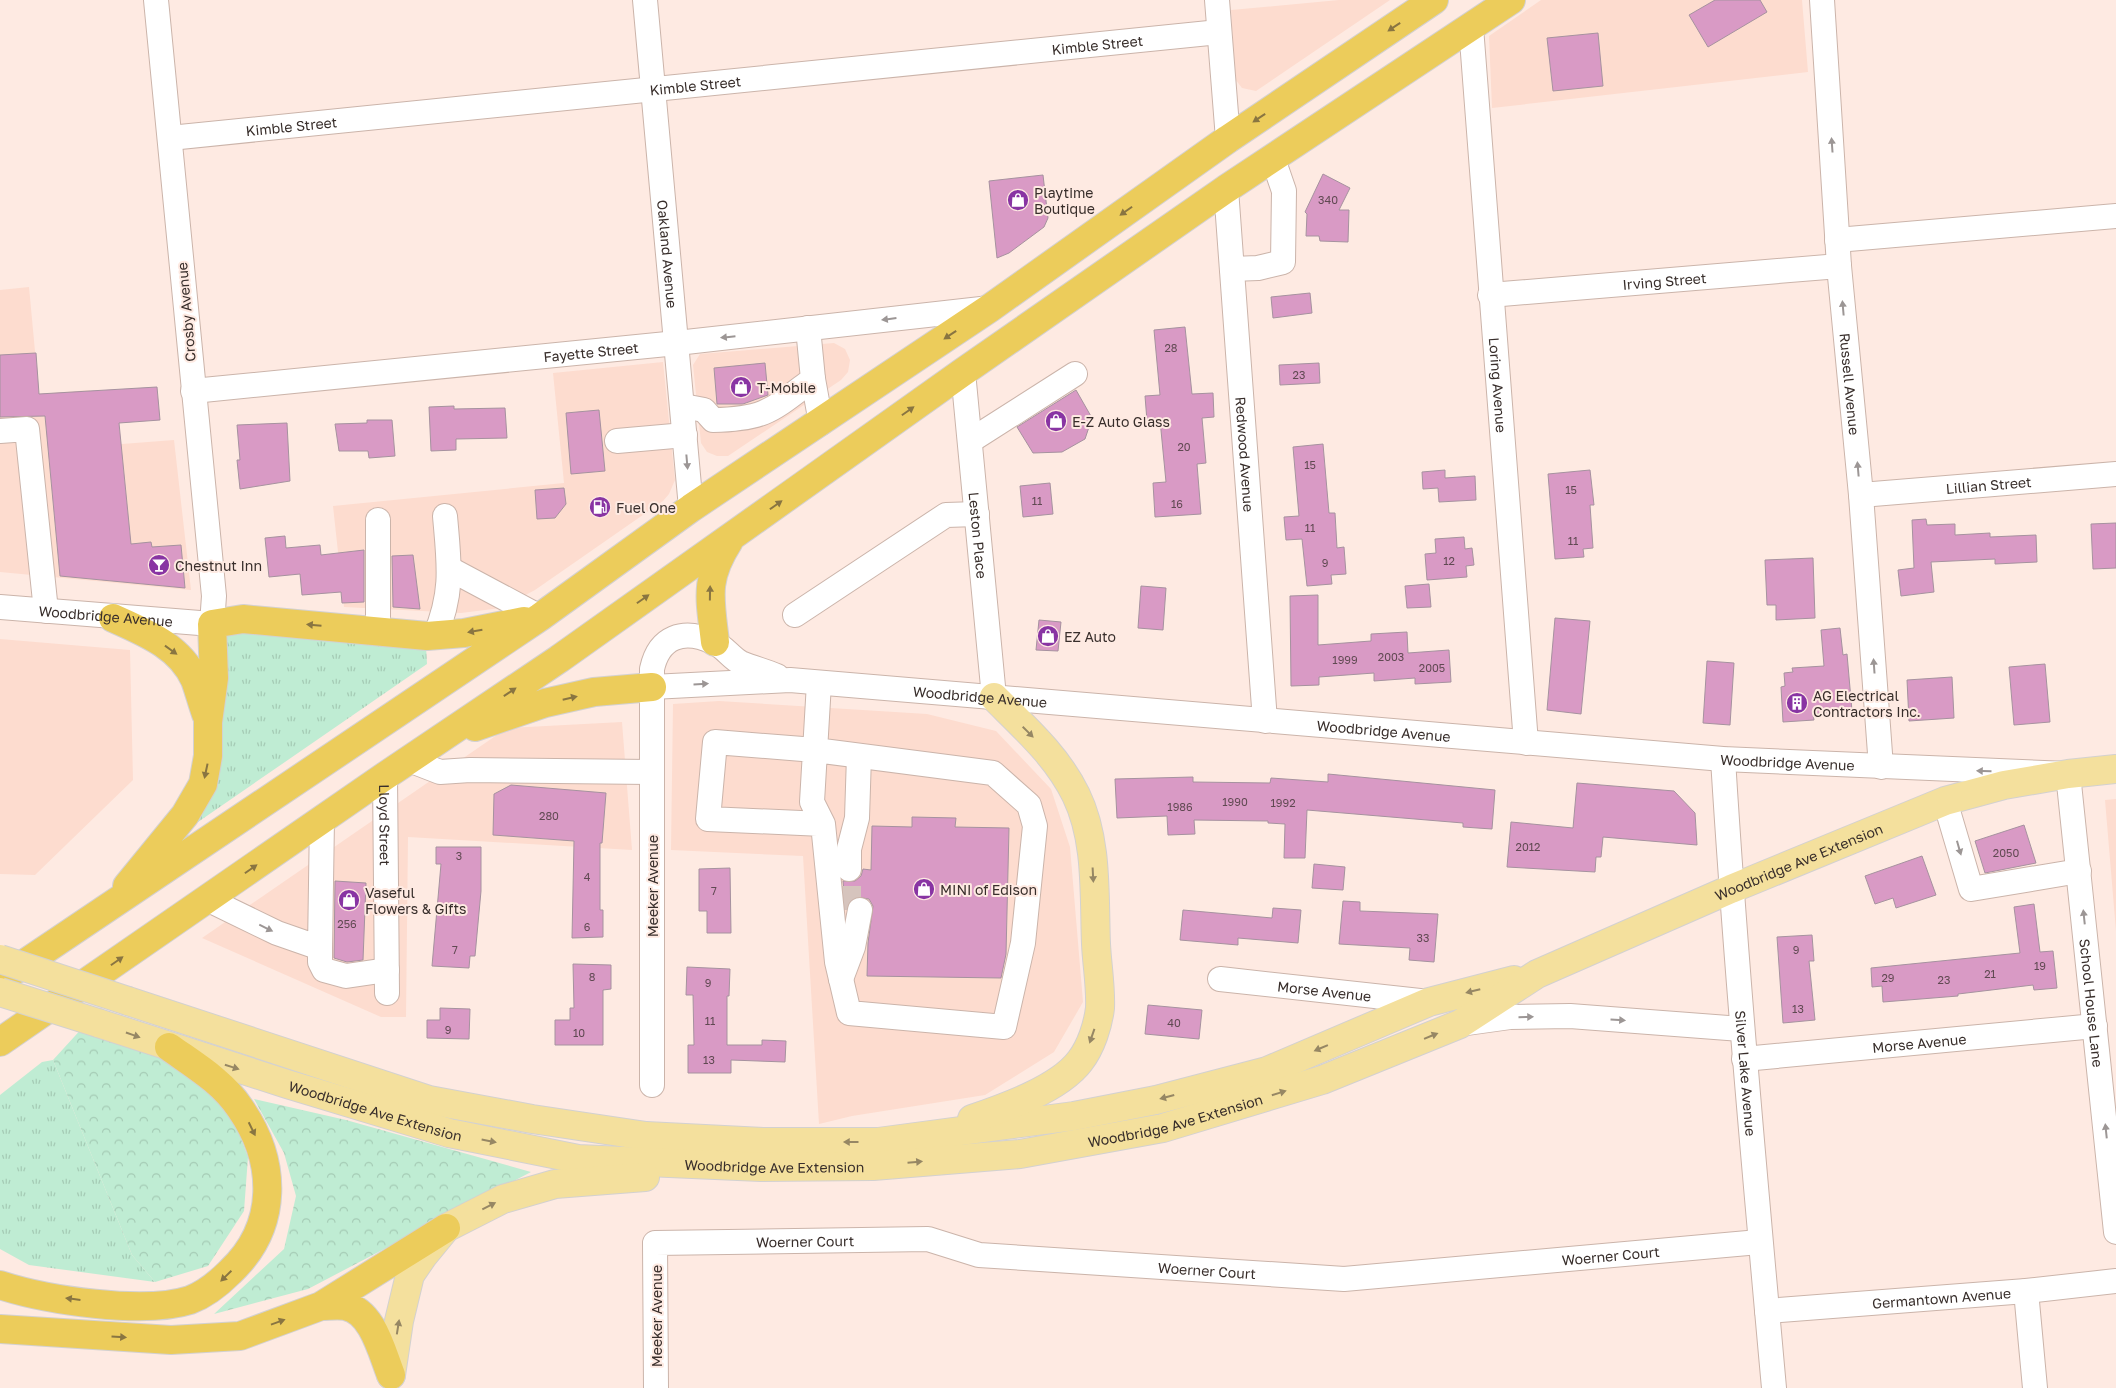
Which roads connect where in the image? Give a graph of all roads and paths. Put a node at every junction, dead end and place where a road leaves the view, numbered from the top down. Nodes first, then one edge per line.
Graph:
1 (156, 0) edge
2 (645, 0) edge
3 (1217, 0) edge
4 (1434, 0) edge
5 (1511, 0) edge
6 (1822, 0) edge
7 (1471, 27) junction
8 (1219, 32) junction
9 (653, 89) junction
10 (170, 138) junction
11 (1228, 139) junction
12 (1273, 159) junction
13 (1226, 189) junction
14 (2116, 216) edge
15 (1838, 240) junction
16 (1840, 266) junction
17 (1232, 270) junction
18 (1490, 295) junction
19 (990, 308) junction
20 (808, 328) junction
21 (677, 343) junction
22 (963, 372) junction
23 (1075, 374) dead end
24 (813, 379) junction
25 (192, 391) junction
26 (683, 406) junction
27 (821, 423) junction
28 (0, 431) edge
29 (685, 435) junction
30 (616, 441) dead end
31 (970, 441) junction
32 (2116, 474) edge
33 (1861, 495) junction
34 (691, 508) junction
35 (977, 514) junction
36 (445, 516) dead end
37 (378, 520) dead end
38 (731, 536) junction
39 (450, 569) junction
40 (0, 607) edge
41 (46, 611) junction
42 (795, 615) dead end
43 (540, 617) junction
44 (113, 618) junction
45 (212, 624) junction
46 (378, 632) junction
47 (435, 636) junction
48 (715, 642) junction
49 (790, 680) junction
50 (819, 683) junction
51 (652, 687) junction
52 (994, 698) junction
53 (1265, 721) junction
54 (208, 722) junction
55 (440, 738) junction
56 (1526, 743) junction
57 (815, 750) junction
58 (859, 756) junction
59 (1723, 759) junction
60 (408, 760) junction
61 (1881, 767) junction
62 (2116, 769) edge
63 (651, 772) junction
64 (2068, 774) junction
65 (385, 776) junction
66 (1945, 802) junction
67 (322, 819) junction
68 (823, 824) junction
69 (856, 869) tunnel mouth
70 (2079, 871) junction
71 (1731, 890) junction
72 (207, 899) junction
73 (107, 910) junction
74 (854, 910) tunnel mouth
75 (320, 948) junction
76 (0, 959) edge
77 (387, 970) junction
78 (1538, 974) junction
79 (841, 979) junction
80 (1220, 979) dead end
81 (0, 980) edge
82 (77, 989) junction
83 (0, 992) edge
84 (387, 994) dead end
85 (1429, 1002) junction
86 (1460, 1024) junction
87 (2095, 1026) junction
88 (1741, 1029) junction
89 (0, 1042) edge
90 (169, 1047) junction
91 (1744, 1059) junction
92 (0, 1064) edge
93 (652, 1085) dead end
94 (878, 1142) junction
95 (761, 1167) junction
96 (446, 1228) junction
97 (2116, 1232) edge
98 (1759, 1242) junction
99 (655, 1243) joint
100 (2116, 1281) edge
101 (0, 1285) edge
102 (2026, 1291) junction
103 (322, 1306) junction
104 (1767, 1311) junction
105 (0, 1329) edge
106 (391, 1382) edge
107 (656, 1388) edge
108 (1774, 1388) edge
109 (2035, 1388) edge

1 - 10 street, Crosby Avenue
2 - 9 street, Oakland Avenue
3 - 8 street
4 -> 11 highway
5 - 7 highway
15 -> 6 street, Russell Avenue
7 - 12 highway
7 - 18 street, Loring Avenue
8 - 9 street, Kimble Street
8 - 11 street
9 - 10 street, Kimble Street
9 - 21 street, Oakland Avenue
10 - 25 street, Crosby Avenue
11 -> 19 highway
12 - 13 highway
12 - 17 street
13 - 17 street, Redwood Avenue
13 - 22 highway
14 - 15 street
15 - 16 street, Russell Avenue
16 - 18 street, Irving Street
33 -> 16 street, Russell Avenue
17 - 53 street, Redwood Avenue
18 - 56 street, Loring Avenue
19 -> 20 street, Fayette Street
19 -> 27 highway
20 -> 21 street, Fayette Street
20 - 24 street
21 - 25 street, Fayette Street
21 - 26 street, Oakland Avenue
22 - 31 street, Leston Place
38 -> 22 highway
23 - 31 street
24 - 26 street
24 - 27 street
25 - 45 street, Crosby Avenue
26 - 29 street, Oakland Avenue
27 - 34 highway
28 - 41 street
29 - 30 street
29 -> 34 street, Oakland Avenue
31 - 35 street, Leston Place
32 - 33 street, Lillian Street
61 -> 33 street, Russell Avenue
34 - 43 highway
35 - 42 street
35 - 52 street, Leston Place
36 - 39 street
37 - 46 street
48 -> 38 highway
55 -> 38 highway
39 - 43 street
39 - 47 street
40 - 41 street, Woodbridge Avenue
41 - 44 street, Woodbridge Avenue
43 -> 47 highway
43 - 73 highway
44 - 45 street, Woodbridge Avenue
44 -> 54 highway
46 -> 45 highway
45 - 54 highway
46 - 47 highway
48 - 49 street
48 - 51 street, Meeker Avenue
49 - 50 street, Woodbridge Avenue
51 -> 49 street, Woodbridge Avenue
50 - 52 street, Woodbridge Avenue
50 - 57 street
55 -> 51 highway
51 - 63 street, Meeker Avenue
52 - 53 street, Woodbridge Avenue
52 -> 94 main road
53 - 56 street, Woodbridge Avenue
54 -> 73 highway
55 - 60 highway
56 - 59 street, Woodbridge Avenue
57 - 58 street
57 - 68 street
57 - 68 street
58 - 69 street
58 - 79 street
59 - 61 street, Woodbridge Avenue
59 - 71 street, Silver Lake Avenue
60 - 63 street
60 - 65 highway
64 -> 61 street, Woodbridge Avenue
62 - 64 main road, Woodbridge Avenue
63 - 93 street, Meeker Avenue
64 - 66 main road, Woodbridge Ave Extension
64 - 70 street, School House Lane
65 - 67 highway
65 - 77 street, Lloyd Street
66 -> 70 street
66 - 71 main road, Woodbridge Ave Extension
72 -> 67 highway
67 - 75 street
68 - 79 street
87 -> 70 street, School House Lane
71 - 78 main road, Woodbridge Ave Extension
71 - 88 street, Silver Lake Avenue
72 -> 75 street
82 -> 72 highway
73 - 81 highway
74 - 79 street
75 - 77 street
94 -> 76 main road, Woodbridge Ave Extension, bridge
77 - 84 street, Lloyd Street
78 -> 85 main road, Woodbridge Ave Extension
78 - 86 main road, Woodbridge Ave Extension
80 - 85 street, Morse Avenue
82 - 89 highway
82 - 92 highway
83 -> 90 main road, Woodbridge Ave Extension, bridge
85 -> 94 main road, Woodbridge Ave Extension
86 -> 88 street
95 -> 86 main road, Woodbridge Ave Extension
87 - 91 street, Morse Avenue
97 -> 87 street, School House Lane
88 - 91 street, Silver Lake Avenue
90 -> 95 main road, Woodbridge Ave Extension
90 -> 101 highway
91 - 98 street, Silver Lake Avenue
96 -> 95 main road
96 - 103 highway
106 -> 96 main road
98 - 99 street, Woerner Court
98 - 104 street, Silver Lake Avenue
99 - 107 street, Meeker Avenue
100 - 102 street, Germantown Avenue
102 - 104 street, Germantown Avenue
102 - 109 street
105 -> 103 highway
103 - 106 highway
104 - 108 street, Silver Lake Avenue

